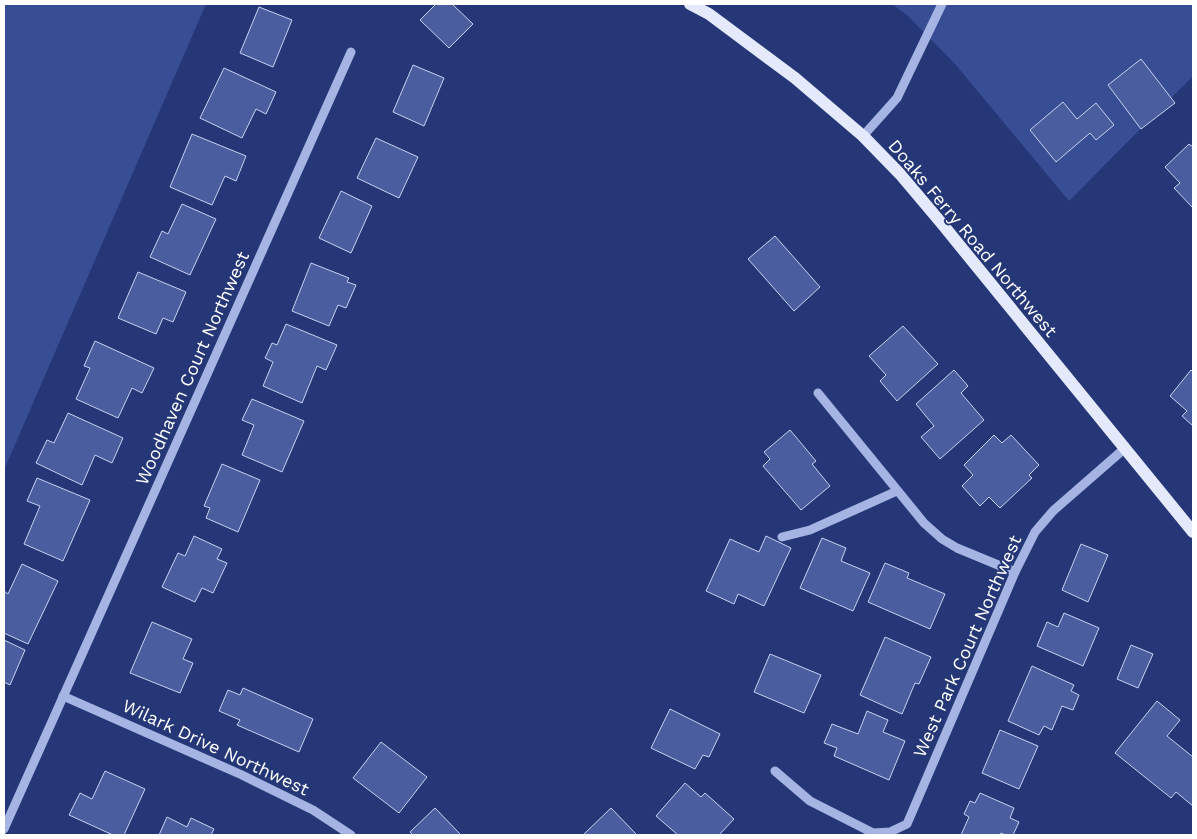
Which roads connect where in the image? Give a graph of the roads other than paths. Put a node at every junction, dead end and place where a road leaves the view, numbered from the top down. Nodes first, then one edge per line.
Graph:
1 (690, 4) edge
2 (942, 4) edge
3 (350, 52) dead end
4 (862, 136) junction
5 (818, 393) dead end
6 (1124, 449) junction
7 (897, 490) junction
8 (1193, 532) edge
9 (782, 536) dead end
10 (1016, 572) junction
11 (64, 696) junction
12 (775, 771) dead end
13 (4, 829) edge
14 (873, 834) edge
15 (351, 835) edge

1 - 4 main road, Doaks Ferry Road Northwest
2 - 4 street
3 - 11 street, Woodhaven Court Northwest
4 - 6 main road, Doaks Ferry Road Northwest
5 - 7 street
6 - 8 main road, Doaks Ferry Road Northwest
6 - 10 street, West Park Court Northwest
7 - 9 street
7 - 10 street
10 - 14 street, West Park Court Northwest
11 - 13 street, Woodhaven Court Northwest
11 - 15 street, Wilark Drive Northwest
12 - 14 street, West Park Court Northwest

